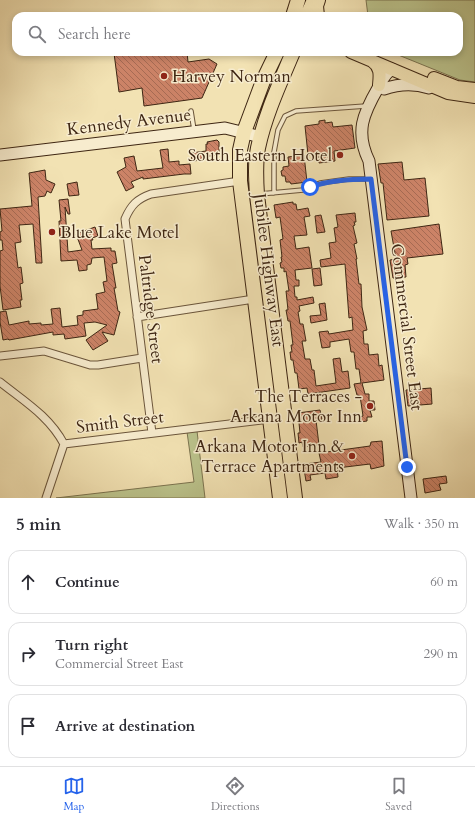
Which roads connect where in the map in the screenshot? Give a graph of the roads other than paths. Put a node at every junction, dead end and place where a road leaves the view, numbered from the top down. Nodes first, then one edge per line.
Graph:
1 (298, 0) edge
2 (314, 0) edge
3 (319, 0) edge
4 (294, 12) edge
5 (309, 12) edge
6 (318, 12) edge
7 (274, 56) edge
8 (292, 56) edge
9 (370, 56) edge
10 (393, 66) junction
11 (382, 87) junction
12 (475, 89) edge
13 (448, 93) junction
14 (475, 97) edge
15 (368, 106) junction
16 (191, 110) dead end
17 (194, 131) junction
18 (244, 132) junction
19 (261, 137) junction
20 (0, 155) edge
21 (369, 161) junction
22 (371, 179) junction
23 (240, 181) junction
24 (274, 193) junction
25 (257, 195) junction
26 (254, 299) junction
27 (137, 317) junction
28 (277, 354) junction
29 (0, 356) edge
30 (262, 356) junction
31 (142, 358) junction
32 (0, 382) edge
33 (270, 419) junction
34 (152, 433) junction
35 (64, 444) junction
36 (291, 468) junction
37 (276, 470) junction
38 (46, 498) edge
39 (280, 498) edge
40 (295, 498) edge
41 (411, 498) edge

1 - 4 highway
2 - 5 highway
3 - 6 main road
7 - 18 highway, Jubilee Highway East
8 - 19 highway, Jubilee Highway East
9 - 10 main road
9 - 11 main road
10 - 11 street, Commercial Street East
10 - 12 main road
10 - 13 main road
11 - 13 street
11 - 15 street, Commercial Street East
11 - 21 street, Commercial Street East
13 - 14 main road
15 - 21 street, Commercial Street East
15 - 24 lane
16 - 17 lane
17 - 18 street, Kennedy Avenue
17 - 20 street, Kennedy Avenue
18 - 19 street, Kennedy Avenue
18 - 23 highway, Jubilee Highway East
19 - 25 highway, Jubilee Highway East
21 - 22 street, Commercial Street East
22 - 24 lane
22 - 41 street, Commercial Street East
23 - 26 highway, Jubilee Highway East
23 - 27 street, Paltridge Street
24 - 25 lane
25 - 28 highway, Jubilee Highway East
26 - 27 street
26 - 30 highway, Jubilee Highway East
27 - 31 street, Paltridge Street
28 - 30 highway
28 - 36 highway, Jubilee Highway East
29 - 31 street
30 - 33 highway, Jubilee Highway East
31 - 34 street, Paltridge Street
32 - 35 street, Smith Street
33 - 34 street, Smith Street
33 - 37 highway, Jubilee Highway East
34 - 35 street, Smith Street
35 - 38 street
36 - 37 highway
36 - 40 highway, Jubilee Highway East
37 - 39 highway, Jubilee Highway East

